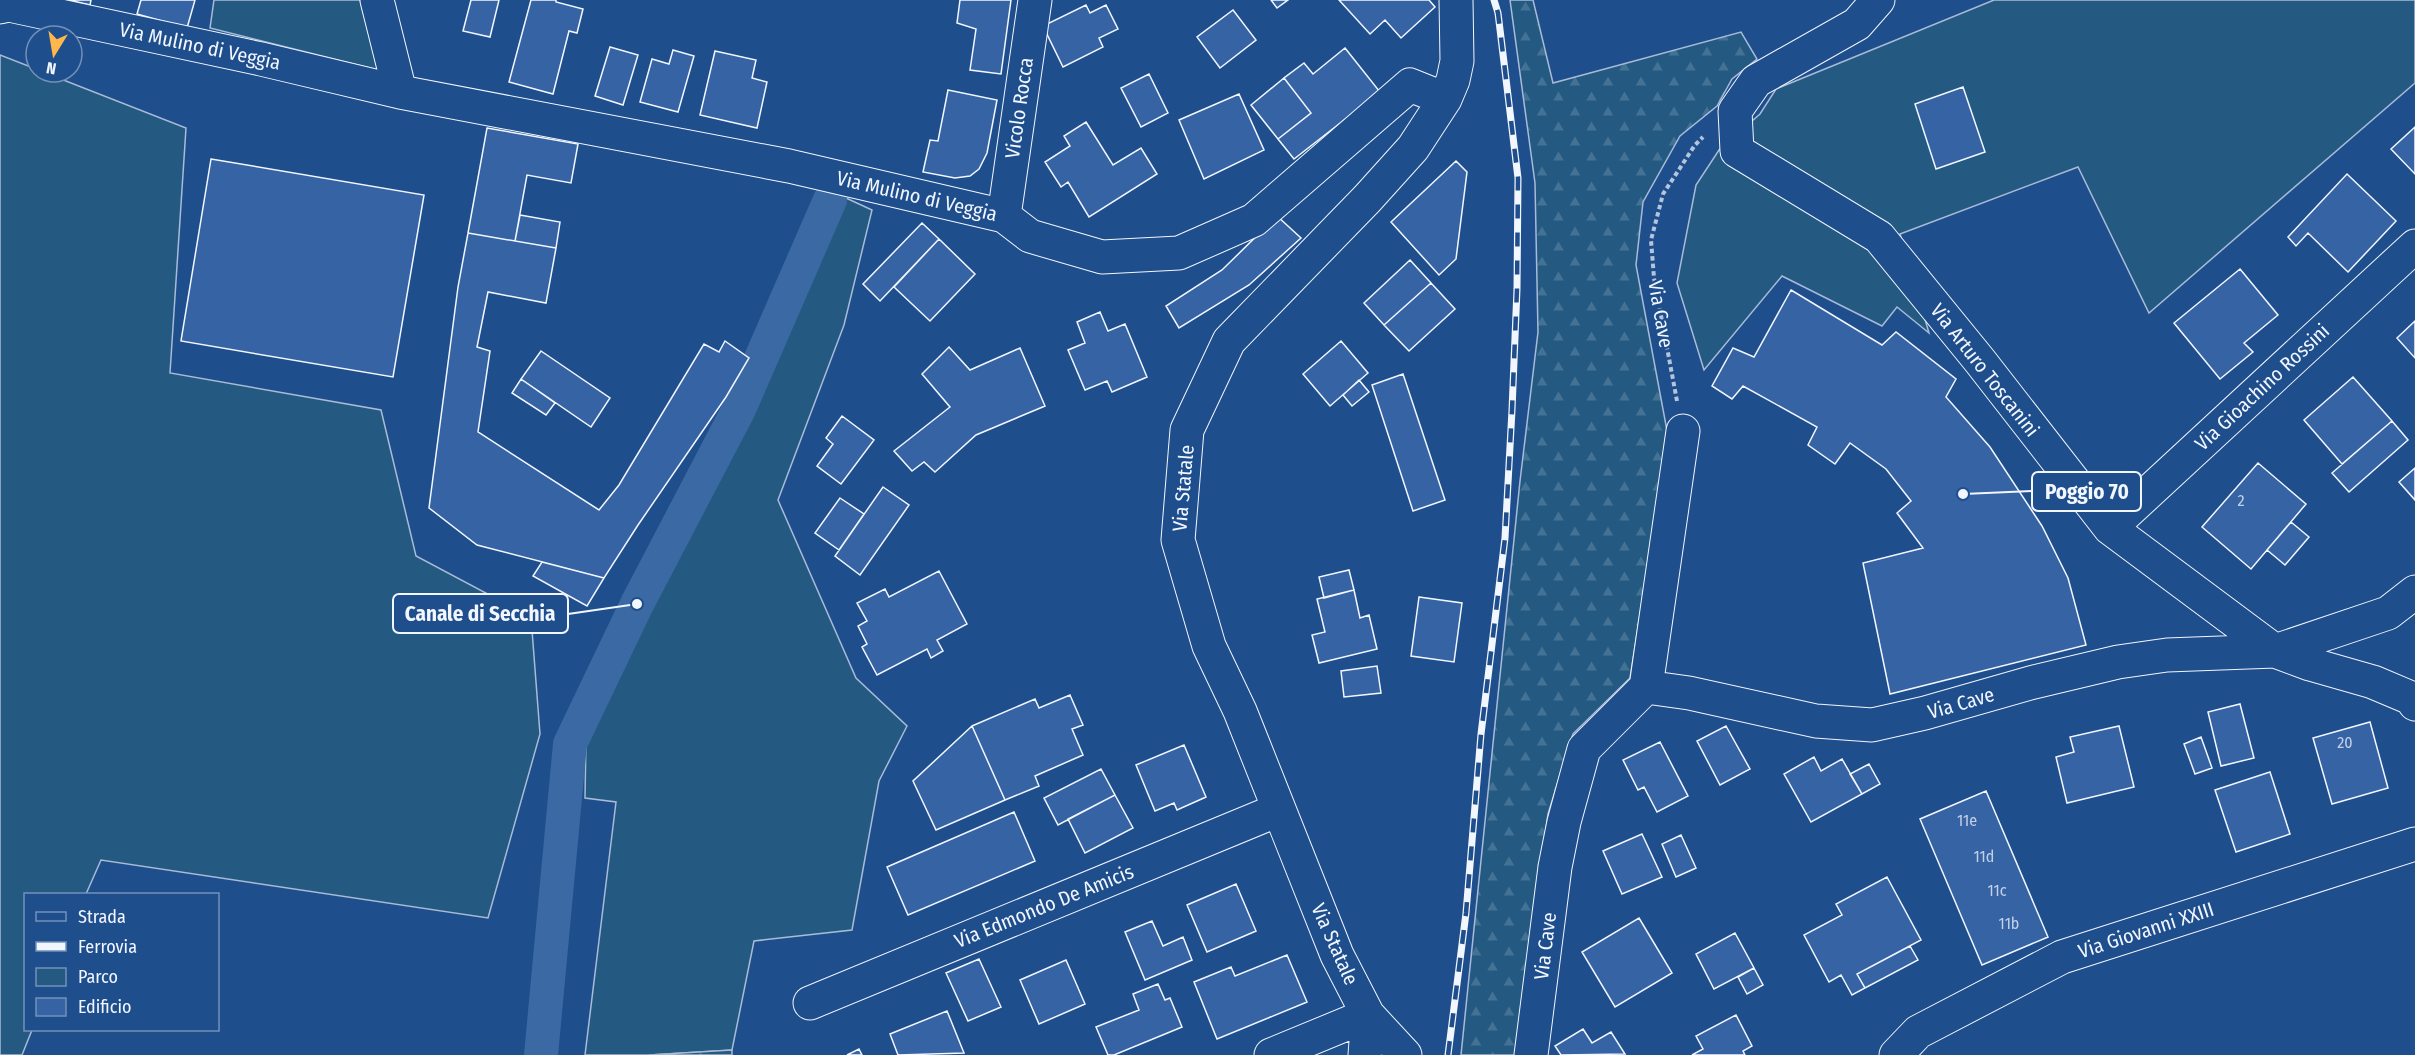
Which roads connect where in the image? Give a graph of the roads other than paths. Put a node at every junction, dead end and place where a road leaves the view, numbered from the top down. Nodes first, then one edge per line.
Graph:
1 (377, 0) edge
2 (1035, 0) edge
3 (1456, 0) edge
4 (1878, 0) edge
5 (0, 8) edge
6 (400, 92) junction
7 (1445, 99) junction
8 (1004, 216) junction
9 (2415, 246) edge
10 (1683, 431) road end
11 (2110, 528) junction
12 (2415, 592) edge
13 (2275, 651) junction
14 (1646, 687) junction
15 (2414, 700) edge
16 (1278, 810) junction
17 (2415, 844) edge
18 (810, 1003) dead end
19 (1368, 1016) junction
20 (1271, 1055) edge
21 (1365, 1055) edge
22 (1405, 1055) edge
23 (1531, 1055) edge
24 (1896, 1055) edge

1 - 6 street
2 - 8 street, Vicolo Rocca
3 - 7 street, Via Statale
4 - 11 street, Via Arturo Toscanini
5 - 6 street, Via Mulino di Veggia
6 - 8 street, Via Mulino di Veggia
7 - 8 street, Via Mulino di Veggia
7 - 16 street, Via Statale
9 - 11 street, Via Gioachino Rossini
10 - 14 street
11 - 13 street, Via Arturo Toscanini
12 - 13 street
13 - 14 street, Via Cave
13 - 15 street
14 - 23 street, Via Cave
16 - 18 street, Via Edmondo De Amicis
16 - 19 street, Via Statale
17 - 24 street, Via Giovanni XXIII
19 - 20 street
19 - 21 street
19 - 22 street, Via Statale

